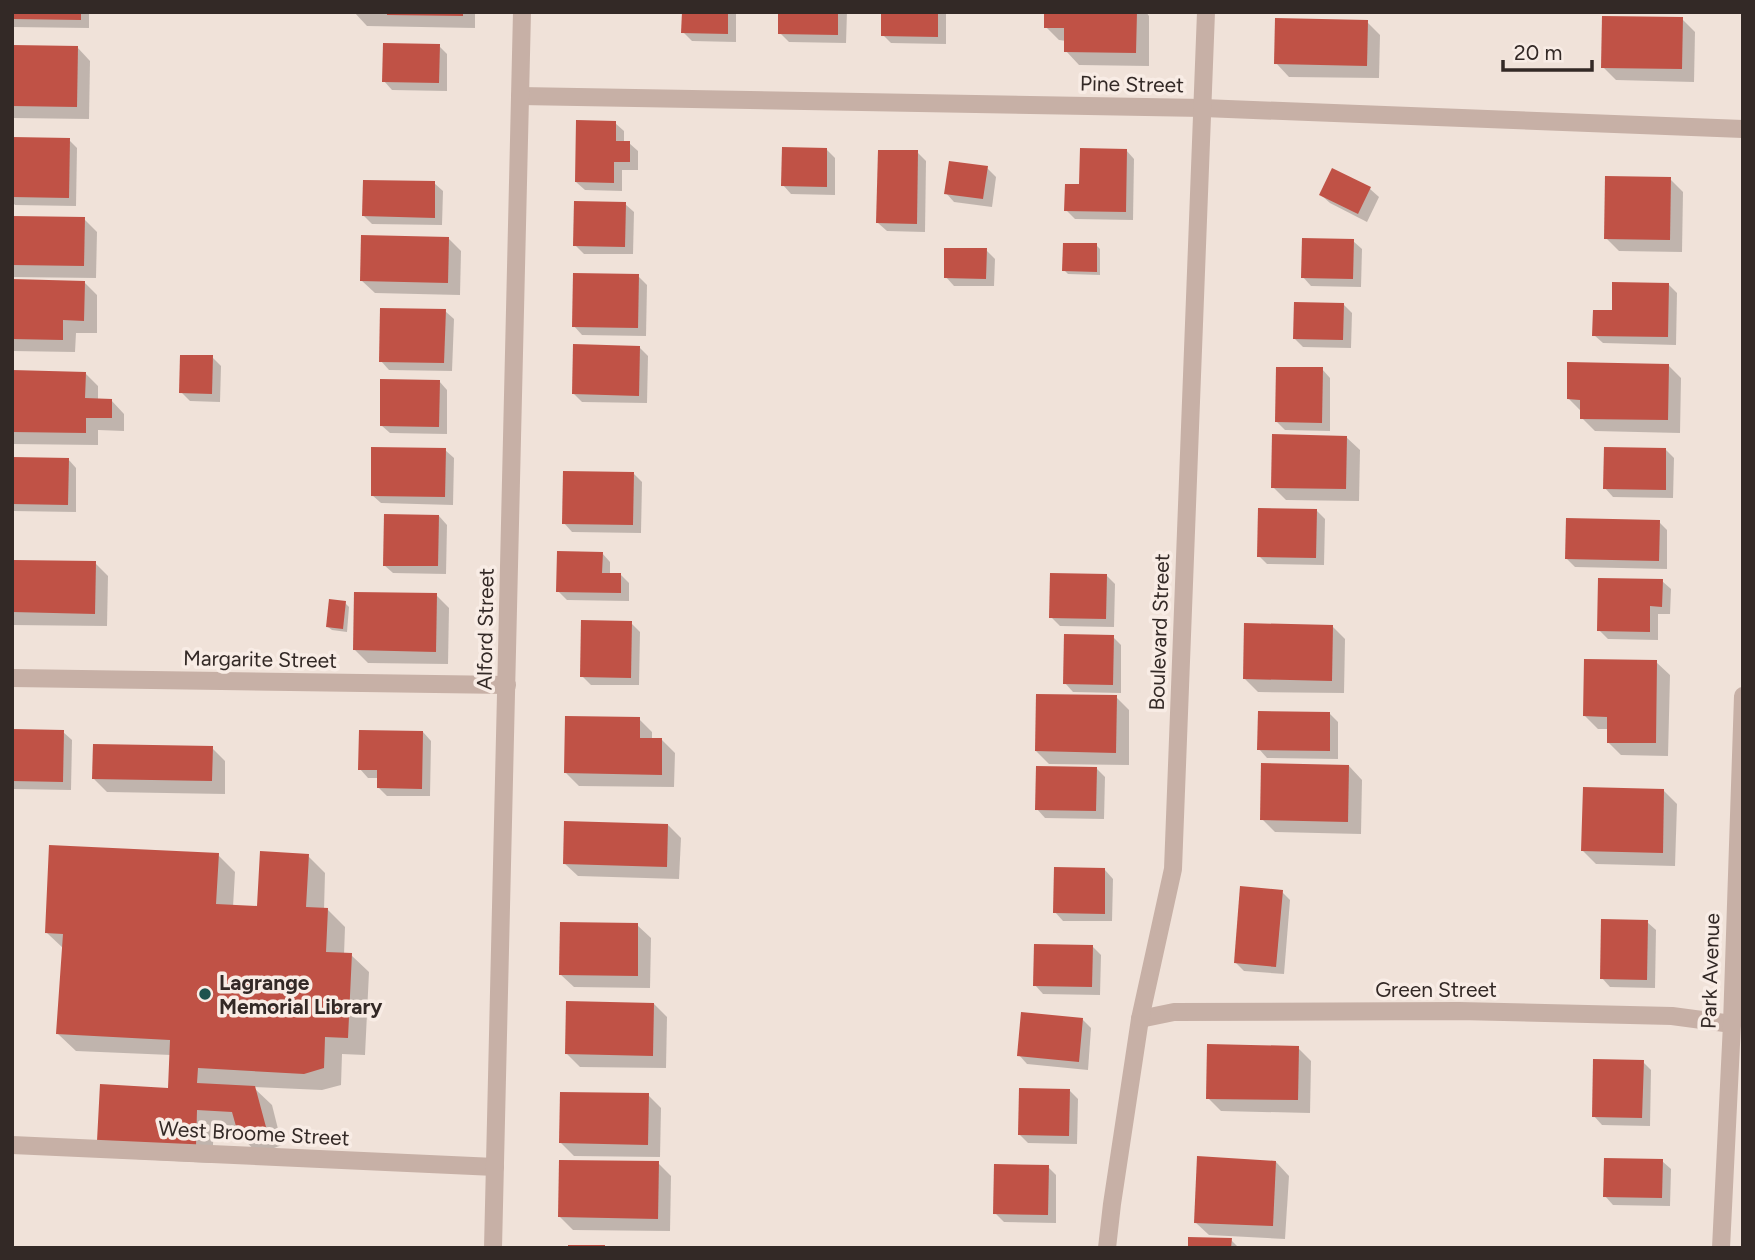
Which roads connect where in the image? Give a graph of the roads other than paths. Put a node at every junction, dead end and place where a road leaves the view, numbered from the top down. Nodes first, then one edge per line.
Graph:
1 (522, 12) edge
2 (1206, 12) edge
3 (520, 96) junction
4 (1203, 108) junction
5 (1743, 129) edge
6 (12, 678) edge
7 (507, 685) junction
8 (1743, 696) edge
9 (1140, 1018) junction
10 (1731, 1024) junction
11 (12, 1145) edge
12 (495, 1167) junction
13 (493, 1248) edge
14 (1107, 1248) edge
15 (1721, 1248) edge

1 - 3 street, Alford Street
2 - 4 street, Boulevard Street
3 - 4 street, Pine Street
3 - 7 street, Alford Street
4 - 5 street, Pine Street
4 - 9 street, Boulevard Street
6 - 7 street, Margarite Street
7 - 12 street, Alford Street
8 - 10 street, Park Avenue
9 - 10 street, Green Street
9 - 14 street, Boulevard Street
10 - 15 street, Park Avenue
11 - 12 street, West Broome Street
12 - 13 street, Alford Street

